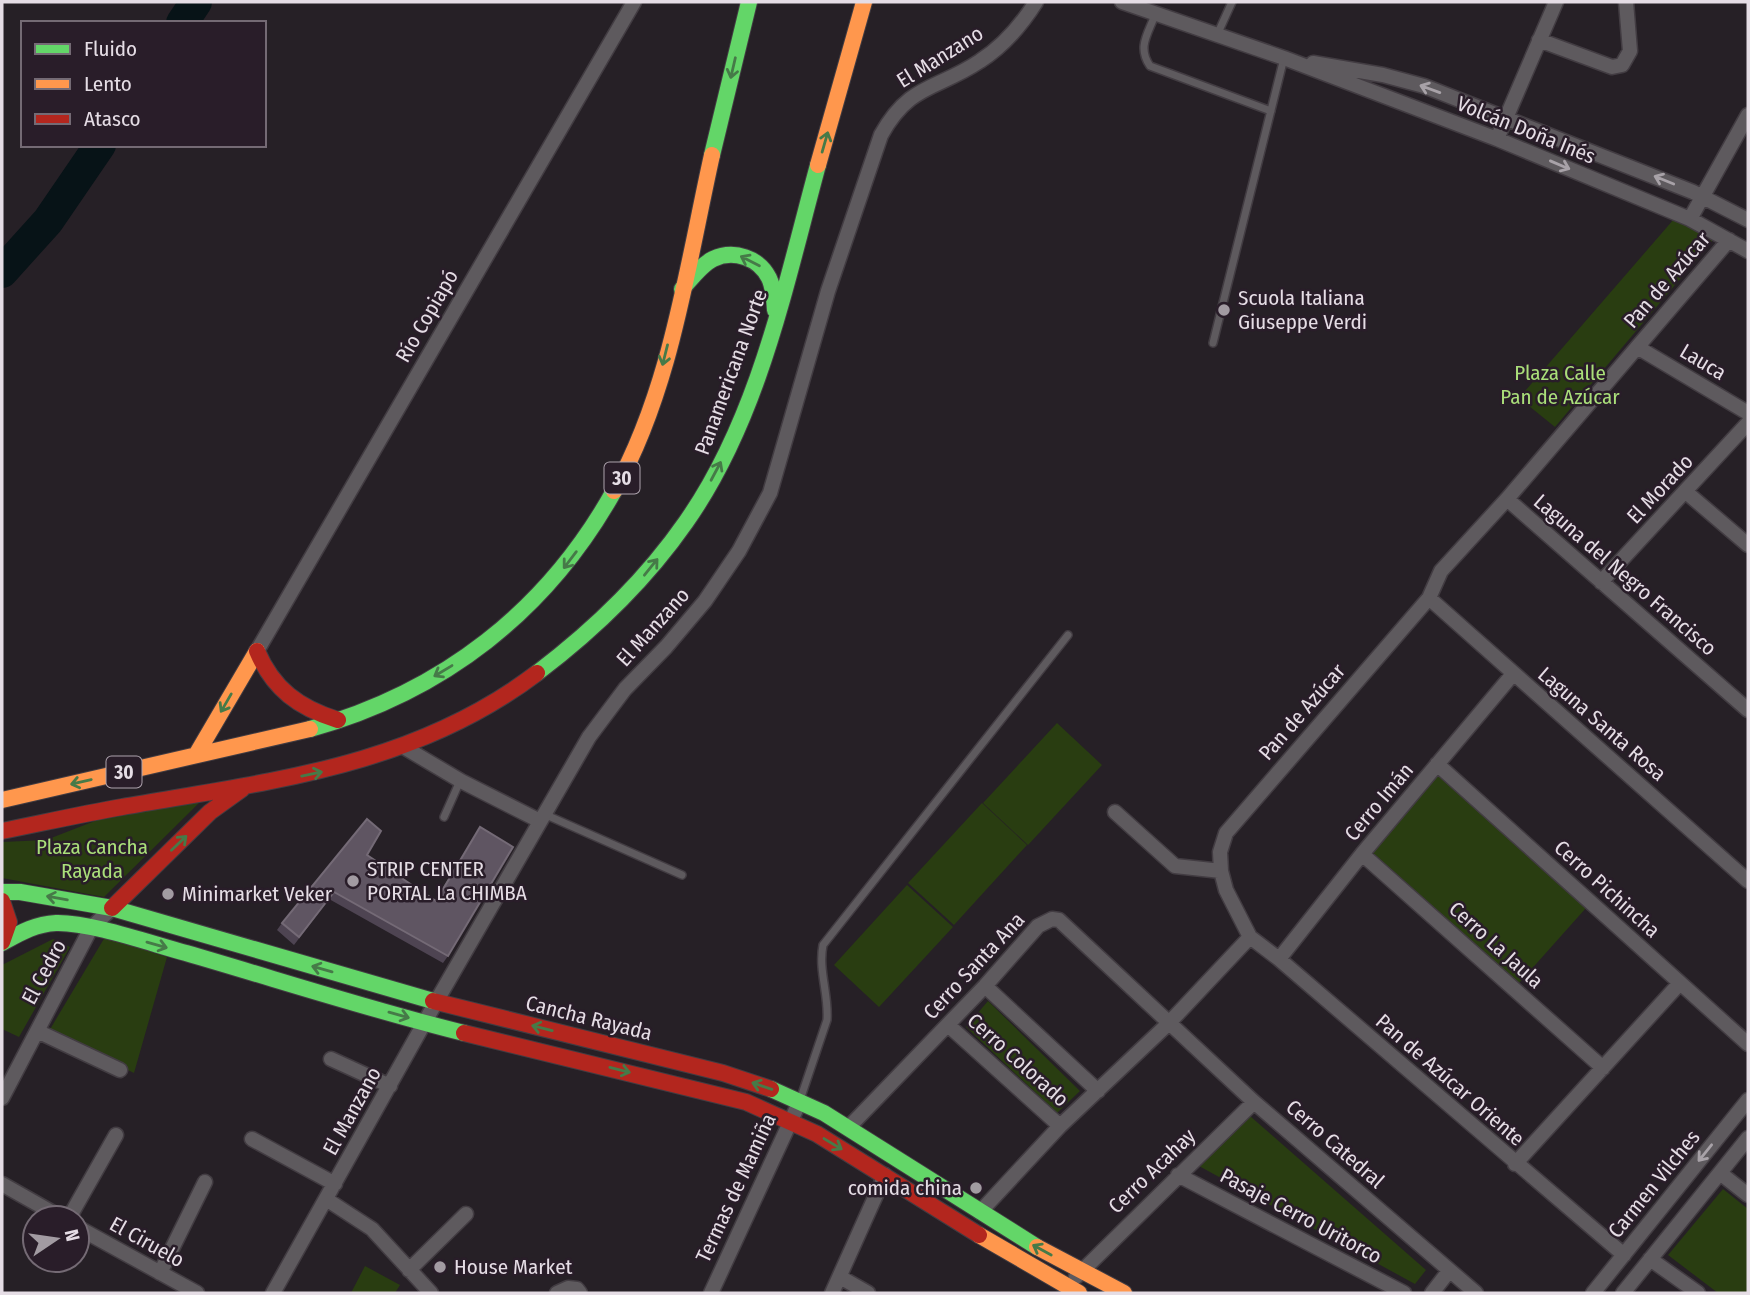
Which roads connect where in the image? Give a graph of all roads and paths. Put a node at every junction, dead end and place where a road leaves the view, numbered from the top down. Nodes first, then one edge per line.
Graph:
1 (634, 2) edge
2 (749, 2) edge
3 (864, 2) edge
4 (1036, 2) edge
5 (1122, 2) edge
6 (1232, 2) edge
7 (1556, 2) edge
8 (1626, 2) edge
9 (1155, 15) junction
10 (1217, 36) junction
11 (1539, 40) junction
12 (1284, 58) junction
13 (1271, 111) junction
14 (1748, 115) edge
15 (1506, 118) junction
16 (1497, 139) junction
17 (1703, 197) junction
18 (1690, 219) junction
19 (1748, 220) edge
20 (1729, 240) junction
21 (1748, 251) edge
22 (681, 289) junction
23 (775, 318) junction
24 (1213, 343) dead end
25 (1637, 347) junction
26 (1748, 413) edge
27 (1748, 423) edge
28 (1686, 492) junction
29 (1507, 499) junction
30 (1748, 545) edge
31 (1601, 582) junction
32 (1429, 598) junction
33 (1068, 635) dead end
34 (257, 651) junction
35 (1513, 674) junction
36 (1748, 709) edge
37 (338, 720) junction
38 (402, 746) junction
39 (196, 755) junction
40 (1437, 764) junction
41 (461, 781) junction
42 (244, 787) junction
43 (3, 800) edge
44 (1115, 812) dead end
45 (444, 817) dead end
46 (542, 817) junction
47 (2, 831) edge
48 (1362, 854) junction
49 (1221, 871) junction
50 (682, 875) dead end
51 (1748, 881) edge
52 (2, 892) edge
53 (2, 901) edge
54 (112, 908) junction
55 (91, 928) junction
56 (1250, 937) junction
57 (2, 943) edge
58 (1279, 959) junction
59 (1680, 982) junction
60 (985, 986) junction
61 (436, 1002) junction
62 (425, 1023) junction
63 (1168, 1024) junction
64 (948, 1025) junction
65 (37, 1031) junction
66 (1748, 1044) edge
67 (331, 1059) dead end
68 (1602, 1068) junction
69 (120, 1070) dead end
70 (390, 1086) junction
71 (1098, 1091) junction
72 (2, 1098) edge
73 (1748, 1100) edge
74 (800, 1101) junction
75 (1254, 1102) junction
76 (790, 1121) junction
77 (1060, 1126) junction
78 (849, 1127) junction
79 (116, 1135) dead end
80 (1748, 1138) edge
81 (252, 1139) dead end
82 (1515, 1164) junction
83 (1720, 1172) junction
84 (886, 1175) junction
85 (1178, 1175) junction
86 (205, 1182) dead end
87 (2, 1184) edge
88 (335, 1184) junction
89 (1748, 1195) edge
90 (326, 1199) junction
91 (37, 1204) edge
92 (77, 1204) edge
93 (980, 1212) junction
94 (466, 1214) dead end
95 (91, 1235) edge
96 (1624, 1255) junction
97 (1650, 1259) junction
98 (409, 1269) junction
99 (1449, 1271) junction
100 (1080, 1272) junction
101 (160, 1273) junction
102 (840, 1277) junction
103 (423, 1290) edge
104 (1071, 1292) edge
105 (197, 1293) edge
106 (273, 1293) edge
107 (557, 1293) edge
108 (580, 1293) edge
109 (711, 1293) edge
110 (832, 1293) edge
111 (868, 1293) edge
112 (1124, 1293) edge
113 (1404, 1293) edge
114 (1432, 1293) edge
115 (1476, 1293) edge
116 (1593, 1293) edge
117 (1622, 1293) edge
118 (1698, 1293) edge

1 - 34 street, Río Copiapó
2 -> 22 main road, 30
23 -> 3 main road, Panamericana Norte / 30
4 - 46 street, El Manzano
5 - 9 street, Volcán Doña Inés
6 - 10 lane
7 - 11 street
8 - 11 street
9 - 10 street, Volcán Doña Inés
9 - 13 lane
10 - 12 street, Volcán Doña Inés
11 - 15 street
12 - 13 lane
15 -> 12 street, Volcán Doña Inés
12 - 16 street, Volcán Doña Inés
13 - 24 lane
14 - 17 street
15 - 16 street
17 -> 15 street, Volcán Doña Inés
16 -> 18 street, Volcán Doña Inés
17 - 18 street
17 - 19 street, Volcán Doña Inés
18 - 20 street, Volcán Doña Inés
20 - 21 street, Volcán Doña Inés
20 - 25 street, Pan de Azúcar
23 -> 22 main road
22 -> 37 main road, 30
38 -> 23 main road, Panamericana Norte / 30
25 - 26 street, Lauca
25 - 29 street, Pan de Azúcar
27 - 28 street, El Morado
28 - 30 street
28 - 31 street, El Morado
29 - 31 street, Laguna del Negro Francisco
29 - 32 street, Pan de Azúcar
31 - 36 street, Laguna del Negro Francisco
32 - 35 street, Laguna Santa Rosa
32 - 49 street, Pan de Azúcar
33 - 74 lane
34 - 37 main road
34 -> 39 main road
35 - 40 street, Cerro Imán
35 - 51 street, Laguna Santa Rosa
37 - 39 main road, 30
38 - 41 street
42 -> 38 main road, Panamericana Norte / 30
39 -> 43 main road, 30
40 - 48 street, Cerro Imán
40 - 59 street, Cerro Pichincha
41 - 45 lane
41 - 46 street
42 - 47 main road, 30
54 -> 42 main road
44 - 49 street
46 - 50 lane
46 - 61 street, El Manzano
48 - 58 street, Cerro Imán
48 - 68 street, Cerro La Jaula
49 - 56 street, Pan de Azúcar
54 -> 52 main road, Cancha Rayada
53 - 57 main road
54 - 55 street, El Cedro
61 -> 54 main road, Cancha Rayada
55 - 57 main road, Cancha Rayada
55 -> 62 main road, Cancha Rayada
55 - 65 street, El Cedro
56 - 58 street, Pan de Azúcar Oriente
56 - 63 street
58 - 82 street, Pan de Azúcar Oriente
59 - 66 street, Cerro Pichincha
59 - 68 street
60 - 63 street, Cerro Santa Ana
60 - 64 street, Cerro Santa Ana
60 - 71 street
61 - 62 street, El Manzano
74 -> 61 main road, Cancha Rayada
62 - 70 street, El Manzano
62 -> 76 main road, Cancha Rayada
63 - 71 street
63 - 75 street, Cerro Catedral
64 - 77 street, Cerro Colorado
64 - 78 street, Cerro Santa Ana
65 - 69 street
65 - 72 street, El Cedro
67 - 70 street
68 - 82 street
70 - 88 street, El Manzano
71 - 77 street
73 -> 96 street, Carmen Vilches
74 - 76 street, Termas de Mamiña
74 - 78 main road, Cancha Rayada
75 - 85 street, Cerro Acahay
75 - 99 street, Cerro Catedral
76 -> 84 main road, Cancha Rayada
76 - 109 street, Termas de Mamiña
77 - 93 street
78 - 93 main road, Cancha Rayada
79 - 92 street
80 - 83 street, Carmen Vilches
81 - 88 street
82 - 96 street, Pan de Azúcar Oriente
83 - 89 street
83 - 97 street, Carmen Vilches
84 - 102 street
84 - 104 main road, Cancha Rayada
85 - 100 street, Cerro Acahay
85 - 113 street, Pasaje Cerro Uritorco
86 - 101 street
87 - 91 street
88 - 90 street, El Manzano
90 - 98 street
90 - 106 street, El Manzano
100 -> 93 main road, Cancha Rayada
94 - 98 street
95 - 101 street, El Ciruelo
96 - 116 street, Carmen Vilches
97 - 117 street, Carmen Vilches
97 - 118 street
98 - 103 street
99 - 114 street
99 - 115 street, Cerro Catedral
100 - 104 street, Cerro Acahay
100 - 112 main road, Cancha Rayada
101 - 105 street, El Ciruelo
102 - 110 street
102 - 111 street
107 - 108 street

